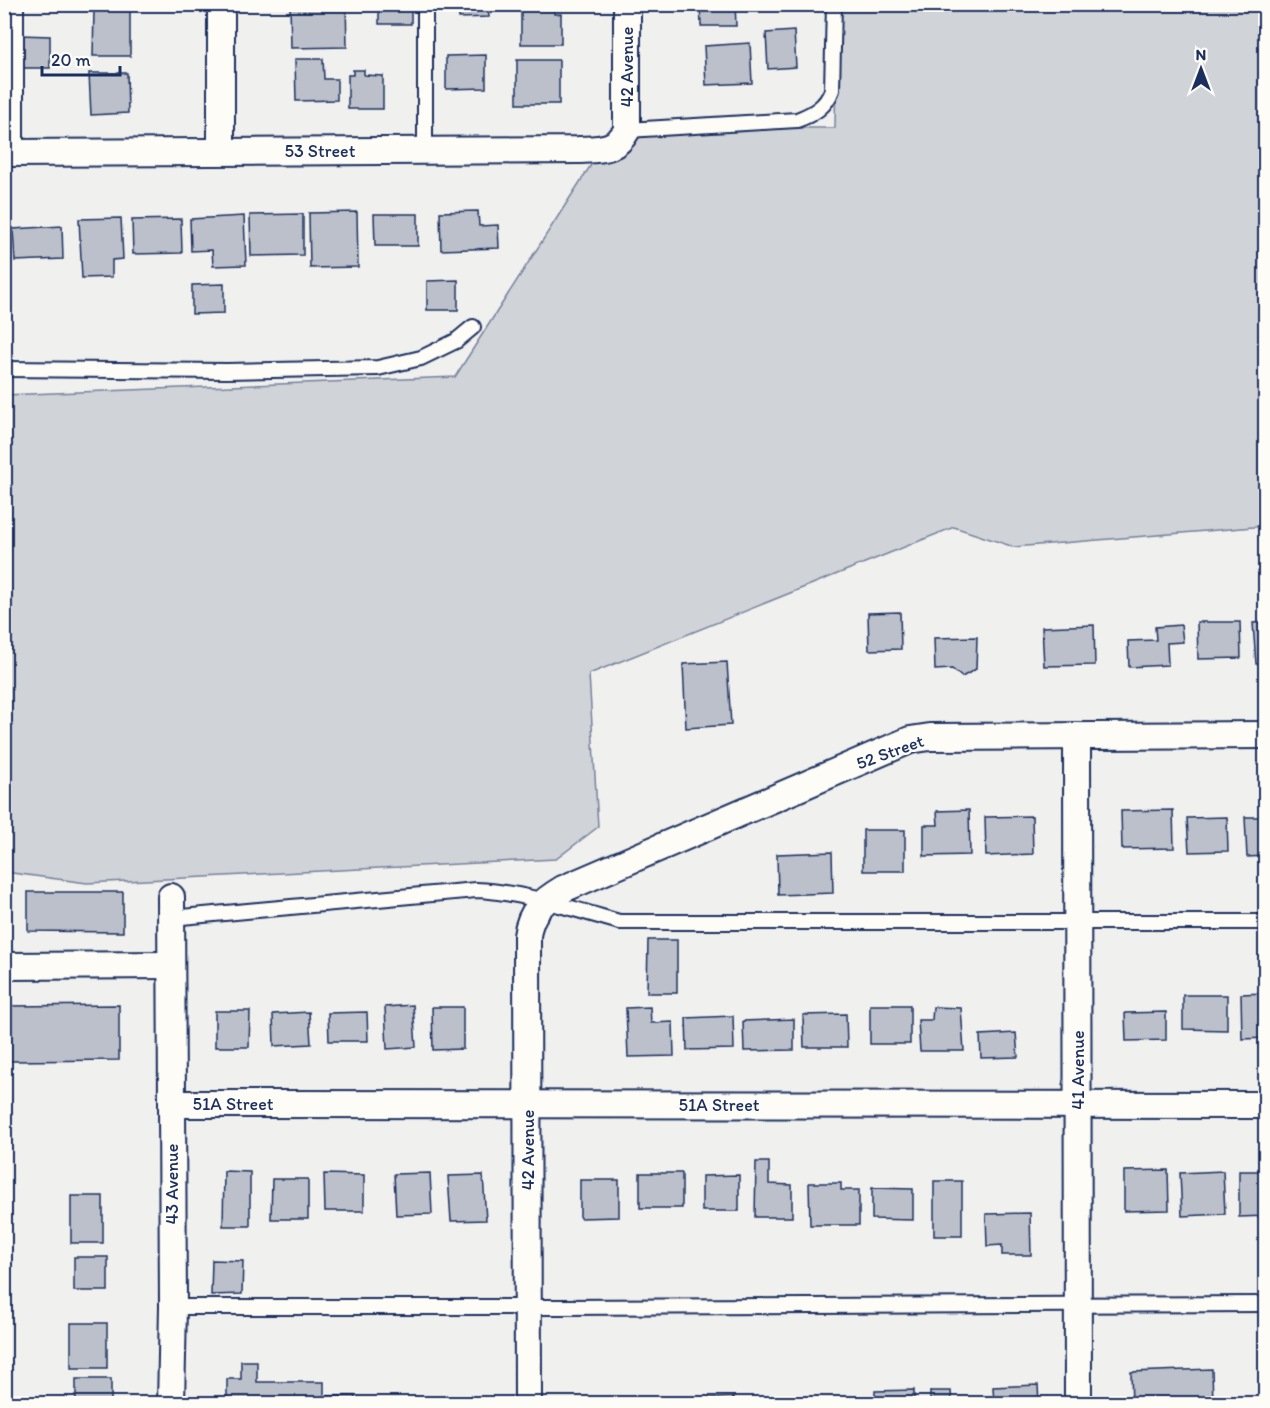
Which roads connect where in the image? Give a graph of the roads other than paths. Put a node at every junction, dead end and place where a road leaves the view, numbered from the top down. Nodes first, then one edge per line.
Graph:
1 (16, 4) edge
2 (221, 4) edge
3 (425, 4) edge
4 (627, 4) edge
5 (834, 4) edge
6 (627, 130) junction
7 (221, 151) junction
8 (425, 151) junction
9 (10, 153) edge
10 (473, 327) dead end
11 (4, 369) edge
12 (1266, 735) edge
13 (1077, 736) junction
14 (542, 902) junction
15 (171, 908) joint
16 (1266, 922) edge
17 (1077, 923) junction
18 (171, 965) junction
19 (4, 966) edge
20 (172, 1104) junction
21 (1078, 1105) junction
22 (1266, 1105) edge
23 (528, 1106) junction
24 (1266, 1304) edge
25 (1078, 1305) junction
26 (173, 1307) junction
27 (528, 1307) junction
28 (171, 1404) edge
29 (528, 1404) edge
30 (1078, 1404) edge

1 - 9 lane
2 - 7 street
3 - 8 lane
4 - 6 street, 42 Avenue
5 - 6 lane
6 - 8 street, 53 Street
7 - 8 street, 53 Street
7 - 9 street, 53 Street
10 - 11 lane
12 - 13 street, 52 Street
13 - 14 street, 52 Street
13 - 17 street, 41 Avenue
14 - 15 lane
14 - 17 lane
14 - 23 street, 42 Avenue
15 - 18 street, 43 Avenue
16 - 17 lane
17 - 21 street, 41 Avenue
18 - 19 street
18 - 20 street, 43 Avenue
20 - 23 street, 51A Street
20 - 26 street, 43 Avenue
21 - 22 street, 51A Street
21 - 23 street, 51A Street
21 - 25 street, 41 Avenue
23 - 27 street, 42 Avenue
24 - 25 lane
25 - 27 lane
25 - 30 street, 41 Avenue
26 - 27 lane
26 - 28 street, 43 Avenue
27 - 29 street, 42 Avenue

